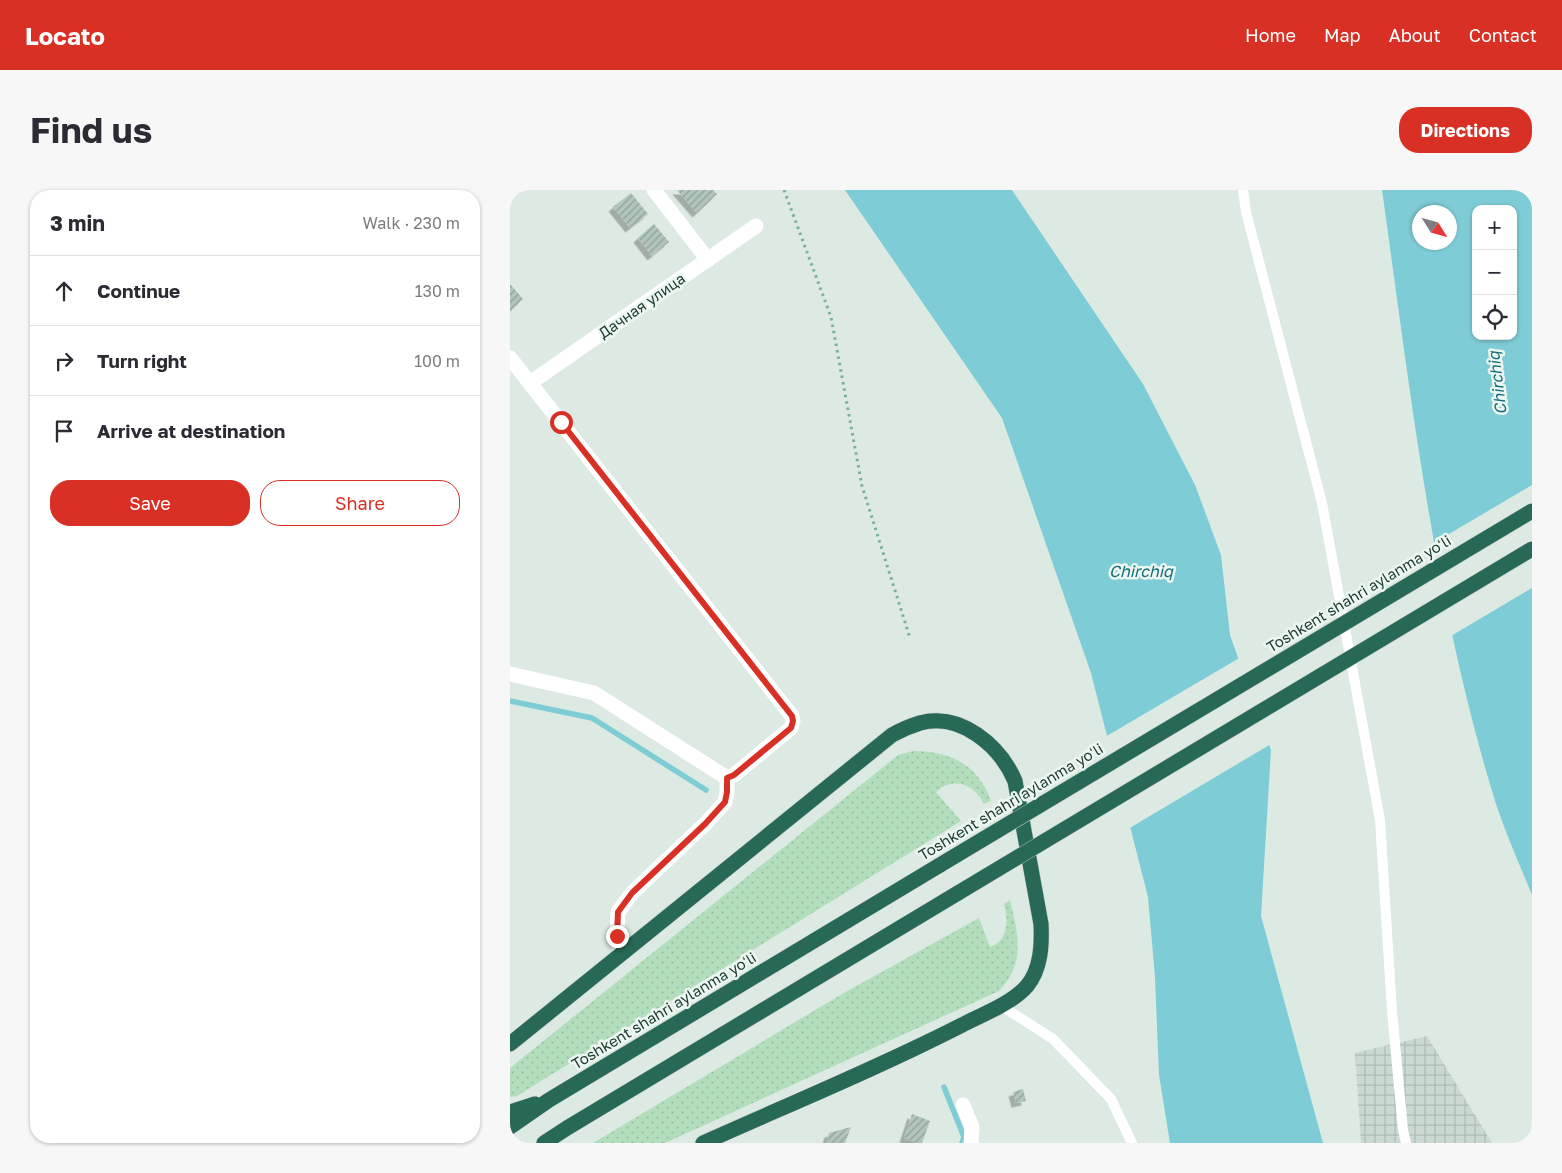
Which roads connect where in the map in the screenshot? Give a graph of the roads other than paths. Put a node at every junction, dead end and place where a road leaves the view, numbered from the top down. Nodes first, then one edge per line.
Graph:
1 (654, 190) edge
2 (1243, 190) edge
3 (756, 226) dead end
4 (708, 260) junction
5 (510, 358) edge
6 (530, 384) junction
7 (1532, 511) edge
8 (1532, 549) edge
9 (510, 674) edge
10 (727, 778) junction
11 (621, 954) junction
12 (1000, 1005) junction
13 (510, 1044) edge
14 (549, 1100) junction
15 (962, 1105) dead end
16 (510, 1112) edge
17 (510, 1127) edge
18 (567, 1128) junction
19 (544, 1143) edge
20 (556, 1143) edge
21 (703, 1143) edge
22 (971, 1143) edge
23 (1132, 1143) edge
24 (1406, 1143) edge

1 - 4 street
2 - 24 lane
3 - 4 street, Дачная улица
4 - 6 street, Дачная улица
5 - 6 street
6 - 10 street
7 - 14 highway, Toshkent shahri aylanma yoʻli, bridge
8 - 18 highway, bridge
9 - 10 street
10 - 11 street
11 - 12 highway
11 - 13 highway
12 - 21 highway
12 - 23 lane
14 - 16 highway
14 - 17 highway, Toshkent shahri aylanma yoʻli
15 - 22 street
18 - 19 highway
18 - 20 highway

